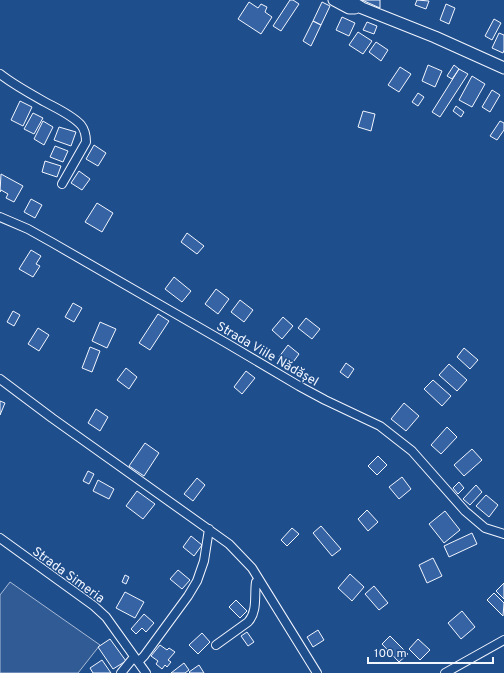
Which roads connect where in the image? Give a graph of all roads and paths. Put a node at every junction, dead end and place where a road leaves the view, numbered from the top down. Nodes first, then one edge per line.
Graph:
1 (334, 0) edge
2 (349, 0) edge
3 (362, 8) junction
4 (504, 68) edge
5 (0, 74) edge
6 (62, 184) dead end
7 (0, 217) edge
8 (0, 379) edge
9 (209, 529) junction
10 (504, 534) edge
11 (0, 538) edge
12 (259, 580) junction
13 (504, 640) edge
14 (216, 645) dead end
15 (136, 659) junction
16 (121, 673) edge
17 (146, 673) edge
18 (317, 673) edge
19 (445, 673) edge

1 - 3 main road
2 - 3 main road
3 - 4 main road
5 - 6 street
7 - 10 street, Strada Viile Nădășel
8 - 9 street
9 - 12 street
9 - 15 street
11 - 15 street, Strada Simeria
12 - 14 street
12 - 18 street
13 - 19 street
15 - 16 street
15 - 17 street, Strada Simeria

